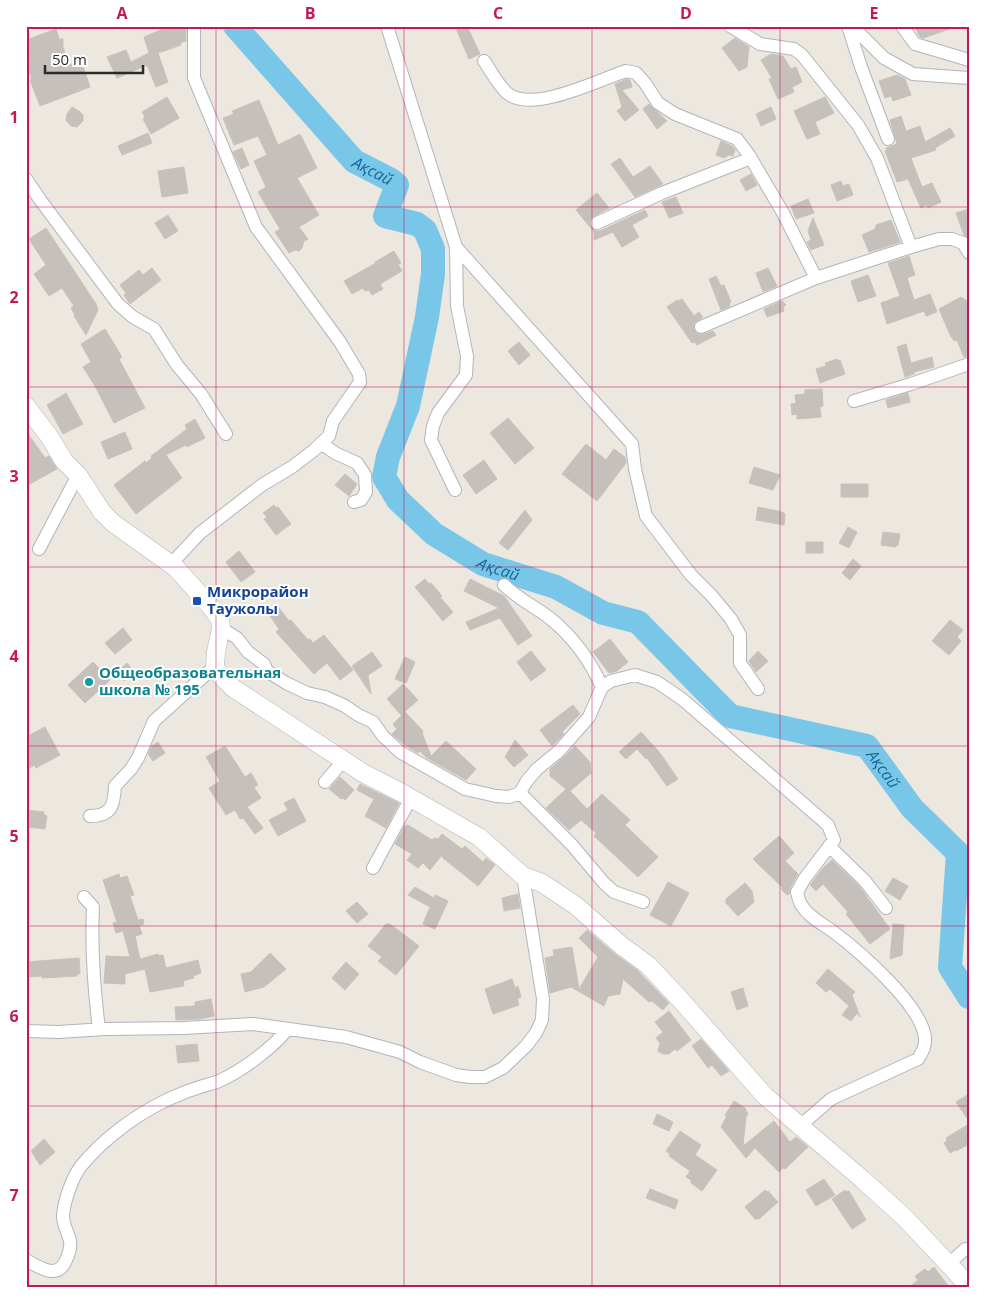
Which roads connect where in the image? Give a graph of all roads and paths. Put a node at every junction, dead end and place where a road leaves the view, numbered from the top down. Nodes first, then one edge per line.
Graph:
1 (194, 26) edge
2 (387, 26) edge
3 (730, 26) edge
4 (850, 26) edge
5 (902, 26) edge
6 (969, 60) edge
7 (484, 61) dead end
8 (969, 78) edge
9 (888, 139) dead end
10 (751, 158) junction
11 (26, 179) edge
12 (597, 223) dead end
13 (456, 247) junction
14 (911, 247) junction
15 (969, 253) edge
16 (816, 278) junction
17 (701, 327) dead end
18 (969, 364) edge
19 (854, 401) dead end
20 (26, 406) edge
21 (226, 434) dead end
22 (321, 444) junction
23 (78, 475) junction
24 (455, 490) dead end
25 (354, 502) dead end
26 (39, 549) dead end
27 (171, 564) junction
28 (504, 585) dead end
29 (221, 628) junction
30 (215, 666) junction
31 (602, 687) junction
32 (758, 689) dead end
33 (344, 760) junction
34 (325, 782) dead end
35 (520, 792) junction
36 (411, 798) junction
37 (90, 816) dead end
38 (829, 846) junction
39 (374, 868) dead end
40 (524, 876) junction
41 (84, 897) dead end
42 (643, 902) dead end
43 (886, 908) dead end
44 (99, 1029) junction
45 (287, 1030) junction
46 (26, 1031) edge
47 (800, 1126) junction
48 (965, 1250) dead end
49 (26, 1260) edge
50 (948, 1265) junction
51 (969, 1286) edge

1 - 22 street
2 - 13 street
3 - 14 street
4 - 8 street
4 - 9 street
5 - 6 street
7 - 10 street
10 - 12 street
10 - 16 street
11 - 21 street
13 - 24 street
13 - 32 street
14 - 15 street
14 - 16 street
16 - 17 street
18 - 19 street
20 - 23 street
22 - 25 street
22 - 27 street
23 - 26 street
23 - 27 street
27 - 29 street
28 - 31 street
29 - 30 street
29 - 35 street
30 - 33 street
30 - 37 street
31 - 35 street
31 - 38 street
33 - 34 street
33 - 36 street
35 - 42 street
36 - 39 street
36 - 40 street
38 - 43 street
38 - 47 street
40 - 45 street
40 - 47 street
41 - 44 street
44 - 45 street
44 - 46 street
45 - 49 street
47 - 50 street
48 - 50 street
50 - 51 street

